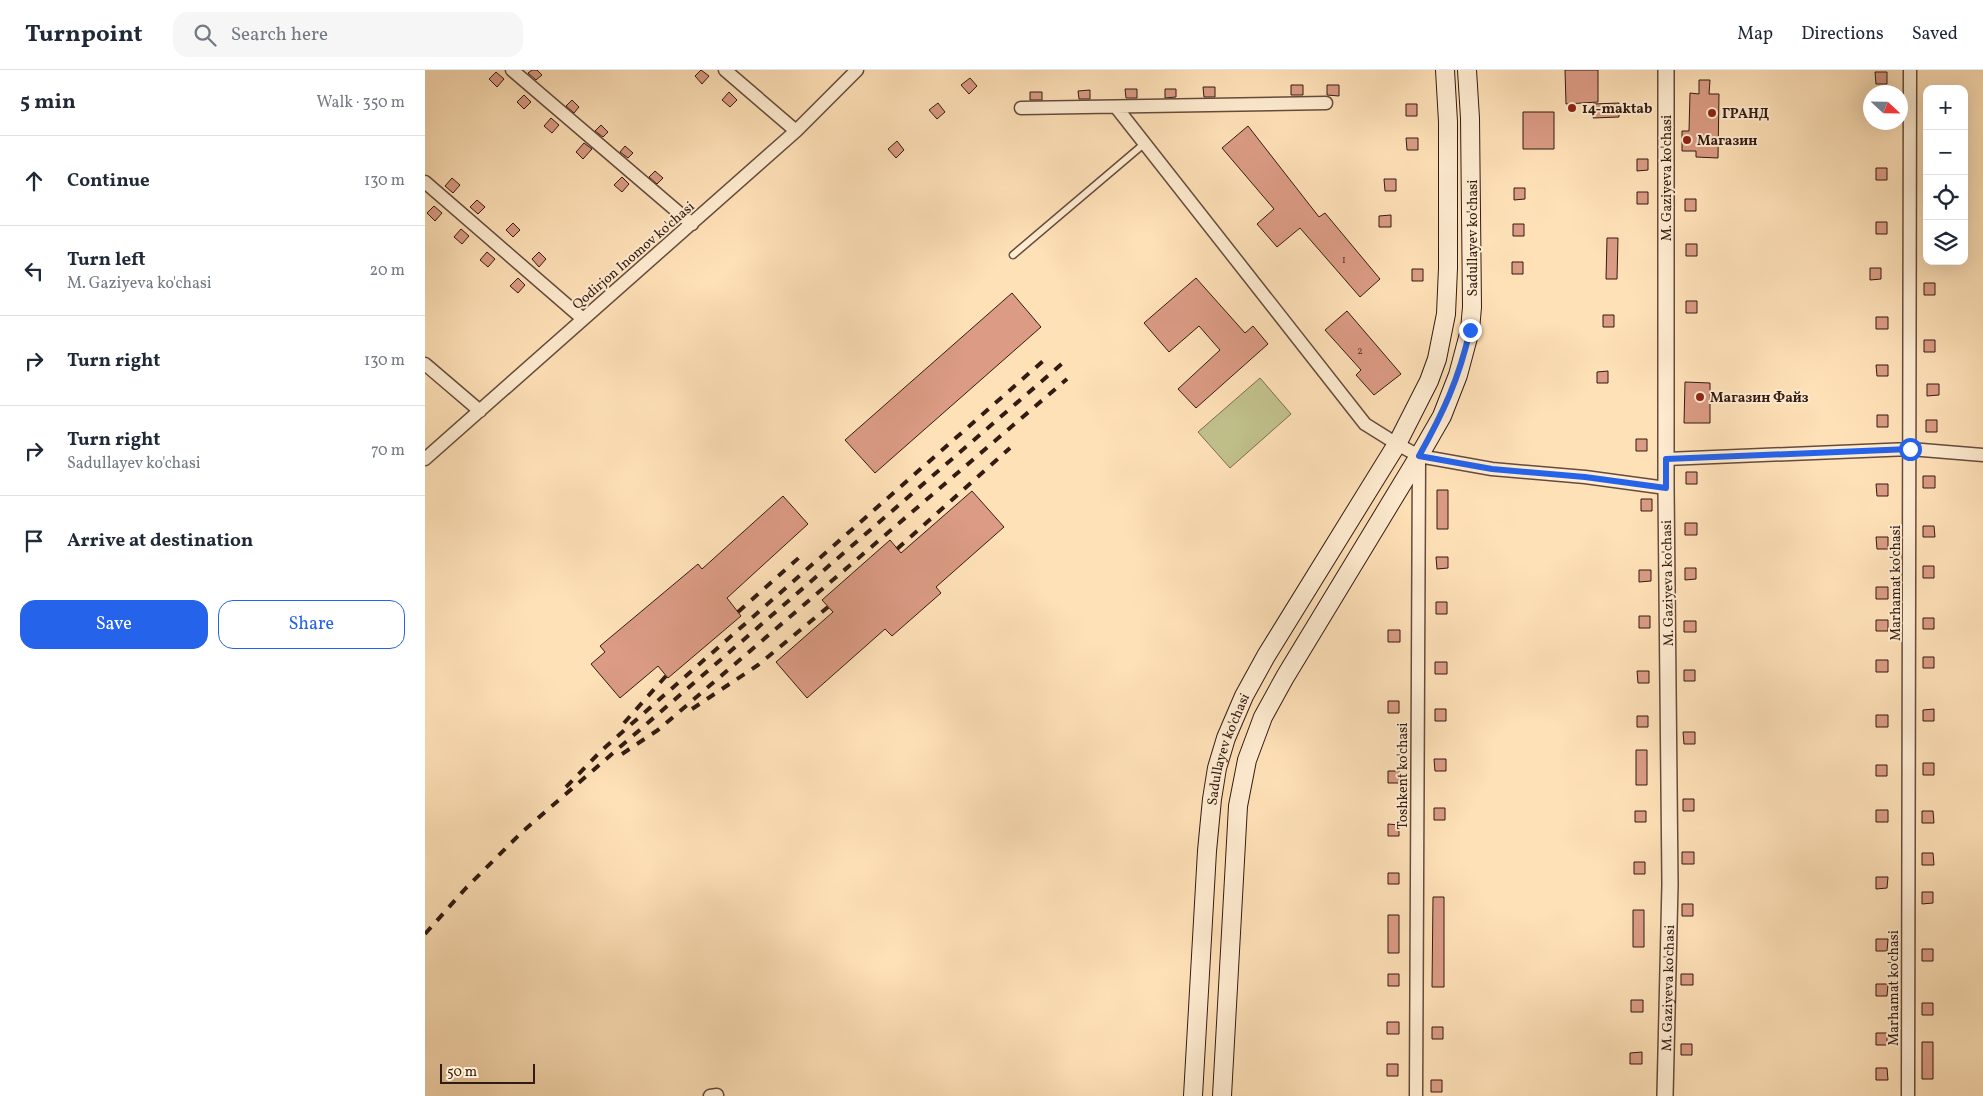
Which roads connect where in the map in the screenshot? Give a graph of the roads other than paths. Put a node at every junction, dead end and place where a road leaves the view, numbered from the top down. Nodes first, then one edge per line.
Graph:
1 (512, 70) edge
2 (725, 70) edge
3 (857, 70) edge
4 (1445, 70) edge
5 (1467, 70) edge
6 (1666, 70) edge
7 (1910, 70) edge
8 (1326, 103) dead end
9 (1116, 107) junction
10 (1021, 108) dead end
11 (796, 131) junction
12 (1145, 144) junction
13 (425, 182) edge
14 (692, 224) junction
15 (1013, 255) dead end
16 (583, 319) junction
17 (425, 364) edge
18 (480, 411) junction
19 (1397, 444) junction
20 (1910, 449) junction
21 (1983, 455) edge
22 (1419, 456) junction
23 (425, 459) edge
24 (1666, 459) junction
25 (1666, 488) junction
26 (1193, 1096) edge
27 (1222, 1096) edge
28 (1416, 1096) edge
29 (1665, 1096) edge
30 (1908, 1096) edge

1 - 14 street
2 - 11 street
3 - 11 street, Qodirjon Inomov ko'chasi
4 - 19 main road, Sadullayev ko'chasi
5 - 22 main road, Sadullayev ko'chasi
6 - 24 street, M. Gaziyeva ko'chasi
7 - 20 street, Marhamat ko'chasi
8 - 9 street
9 - 10 street
9 - 12 street
11 - 14 street, Qodirjon Inomov ko'chasi
12 - 15 lane
12 - 19 street
13 - 16 street
14 - 16 street, Qodirjon Inomov ko'chasi
16 - 18 street, Qodirjon Inomov ko'chasi
17 - 18 street
18 - 23 street, Qodirjon Inomov ko'chasi
19 - 22 street
19 - 26 main road, Sadullayev ko'chasi
20 - 21 street
20 - 24 street
20 - 30 street, Marhamat ko'chasi
22 - 25 street
22 - 27 main road, Sadullayev ko'chasi
22 - 28 street, Toshkent ko'chasi
24 - 25 street, M. Gaziyeva ko'chasi
25 - 29 street, M. Gaziyeva ko'chasi

